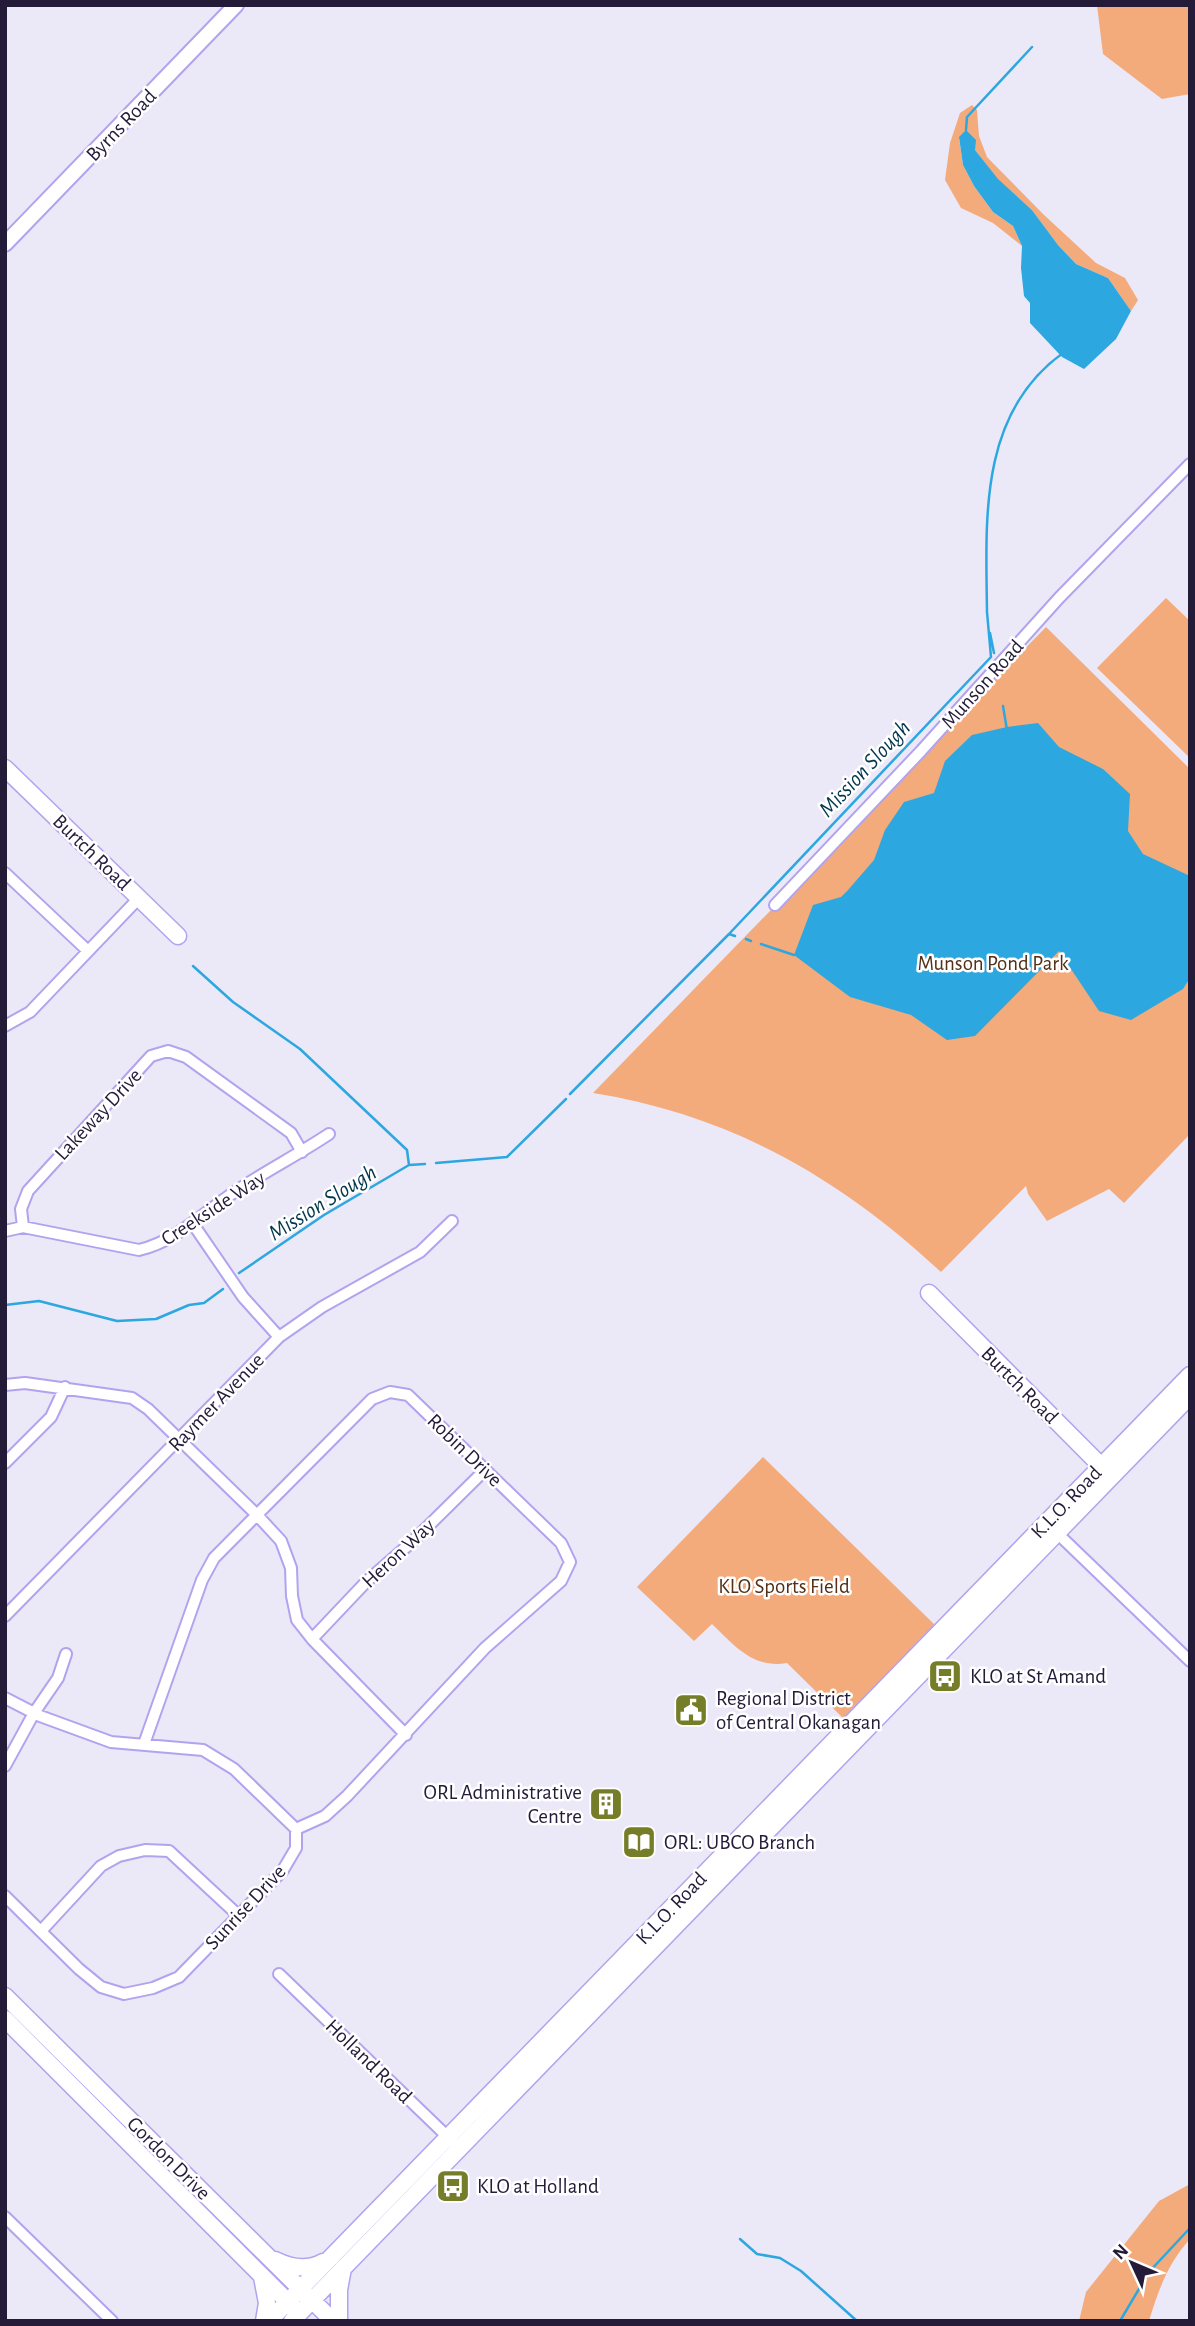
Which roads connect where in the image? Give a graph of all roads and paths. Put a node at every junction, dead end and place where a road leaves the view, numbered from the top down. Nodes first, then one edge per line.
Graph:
1 (236, 5) edge
2 (5, 244) edge
3 (1190, 464) edge
4 (5, 768) edge
5 (5, 873) edge
6 (139, 898) junction
7 (775, 905) dead end
8 (178, 936) dead end
9 (88, 951) junction
10 (5, 1026) edge
11 (329, 1133) dead end
12 (302, 1152) junction
13 (452, 1221) dead end
14 (193, 1224) junction
15 (23, 1227) junction
16 (5, 1230) edge
17 (929, 1293) dead end
18 (279, 1337) junction
19 (1190, 1375) edge
20 (5, 1385) edge
21 (65, 1388) junction
22 (1190, 1396) edge
23 (179, 1441) junction
24 (5, 1463) edge
25 (485, 1469) junction
26 (1106, 1471) junction
27 (257, 1515) junction
28 (1057, 1533) junction
29 (5, 1616) edge
30 (312, 1639) junction
31 (66, 1654) dead end
32 (1190, 1661) edge
33 (5, 1698) edge
34 (34, 1713) junction
35 (406, 1735) junction
36 (145, 1744) junction
37 (5, 1766) edge
38 (296, 1829) junction
39 (5, 1896) edge
40 (239, 1916) junction
41 (41, 1931) junction
42 (279, 1974) dead end
43 (5, 1996) edge
44 (5, 2019) edge
45 (454, 2143) junction
46 (5, 2217) edge
47 (268, 2256) junction
48 (337, 2262) junction
49 (261, 2275) junction
50 (306, 2294) junction
51 (296, 2314) edge
52 (112, 2321) edge
53 (267, 2321) edge
54 (333, 2321) edge
55 (339, 2321) edge

1 - 2 street, Byrns Road
3 - 7 street, Munson Road
4 - 6 main road, Burtch Road
5 - 9 street
6 - 8 main road, Burtch Road
6 - 9 street
9 - 10 street
11 - 12 street, Creekside Way
12 - 14 street, Creekside Way
12 - 15 street, Lakeway Drive
13 - 18 street, Raymer Avenue
14 - 15 street, Creekside Way
14 - 18 street
15 - 16 street, Creekside Way
17 - 26 main road, Burtch Road
18 - 23 street, Raymer Avenue
19 - 26 main road, K.L.O. Road
20 - 21 street
21 - 23 street
21 - 24 street
22 - 26 main road, K.L.O. Road
23 - 27 street
23 - 29 street, Raymer Avenue
25 - 27 street, Robin Drive
25 - 30 street, Heron Way
25 - 35 street, Robin Drive
26 - 28 main road, K.L.O. Road
26 - 45 main road, K.L.O. Road
27 - 30 street
27 - 36 street, Robin Drive
28 - 32 street
28 - 45 main road, K.L.O. Road
30 - 35 street
31 - 34 street
33 - 34 street
34 - 36 street
34 - 37 street
35 - 38 street, Robin Drive
36 - 38 street
38 - 40 street, Sunrise Drive
39 - 41 street, Sunrise Drive
40 - 41 street, Sunrise Drive
40 - 41 street
42 - 45 street, Holland Road
43 - 47 main road, Gordon Drive
44 - 49 main road, Gordon Drive
45 - 48 main road, K.L.O. Road
46 - 52 street
47 - 48 main road
47 - 50 main road, Gordon Drive
48 - 50 main road, K.L.O. Road
48 - 55 main road
49 - 51 main road, Gordon Drive
49 - 53 main road
50 - 51 main road, K.L.O. Road
50 - 54 main road, Gordon Drive
51 - 53 main road, K.L.O. Road

